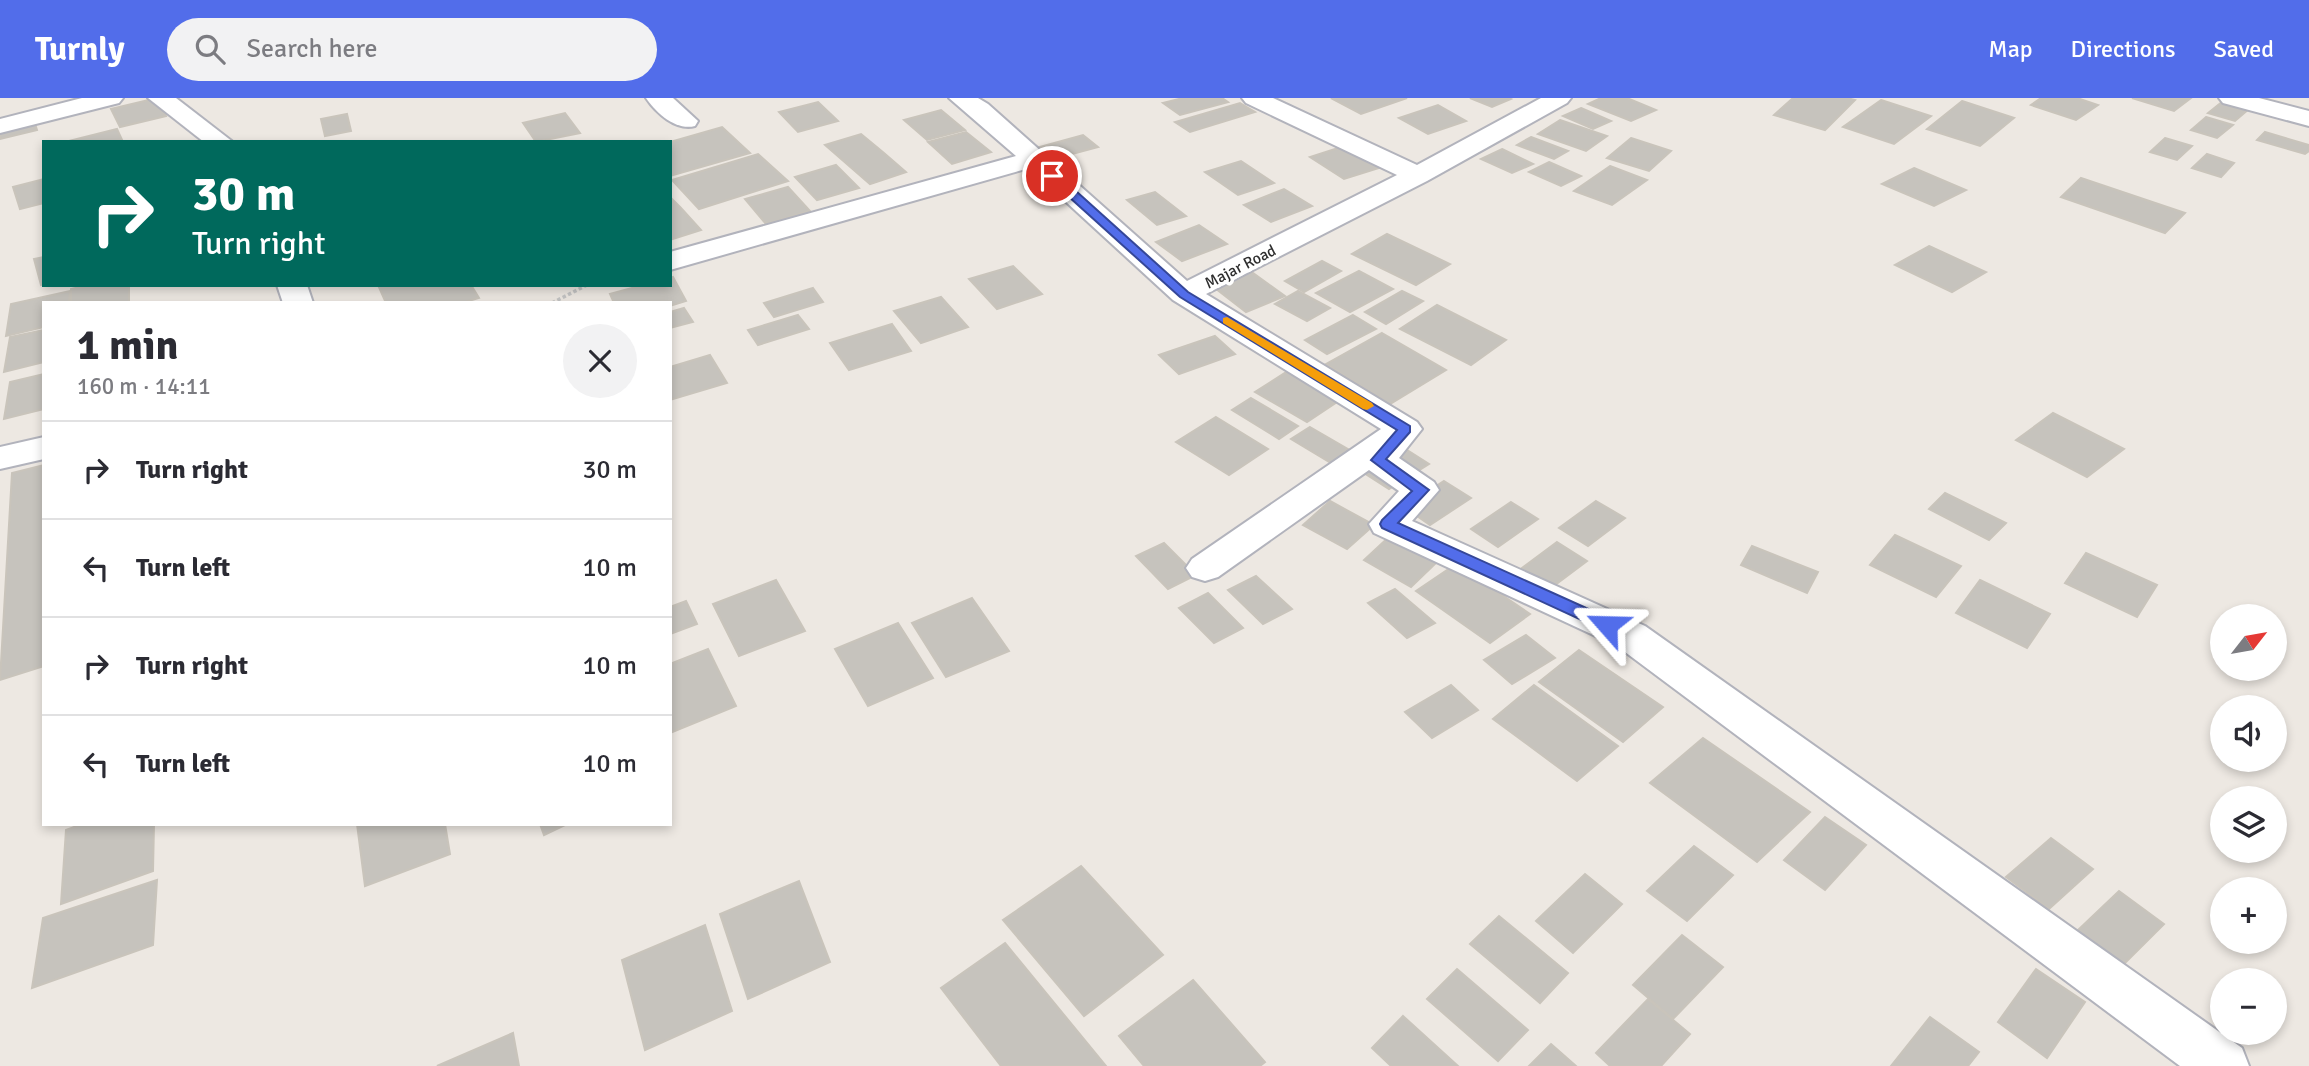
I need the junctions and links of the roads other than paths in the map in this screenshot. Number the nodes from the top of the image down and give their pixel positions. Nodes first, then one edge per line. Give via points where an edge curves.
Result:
1 (111, 98) edge
2 (160, 98) edge
3 (658, 98) edge
4 (961, 98) edge
5 (1254, 98) edge
6 (1559, 98) edge
7 (2231, 98) edge
8 (2309, 118) edge
9 (686, 121) dead end
10 (0, 126) edge
11 (218, 140) edge
12 (1033, 159) junction
13 (1418, 175) junction
14 (672, 260) edge
15 (1184, 294) junction
16 (1405, 429) junction
17 (42, 448) edge
18 (0, 458) edge
19 (1205, 568) dead end
20 (2223, 1066) edge

1 - 10 street
2 - 11 street
3 - 9 street
4 - 12 street, Majar Road
5 - 13 street
6 - 13 street, Majar Road
7 - 8 street
12 - 14 street
12 - 15 street, Majar Road
13 - 15 street, Majar Road
15 - 16 street
16 - 19 street
16 - 20 street via 1378,460 1421,490 1387,524 1631,636
17 - 18 street

